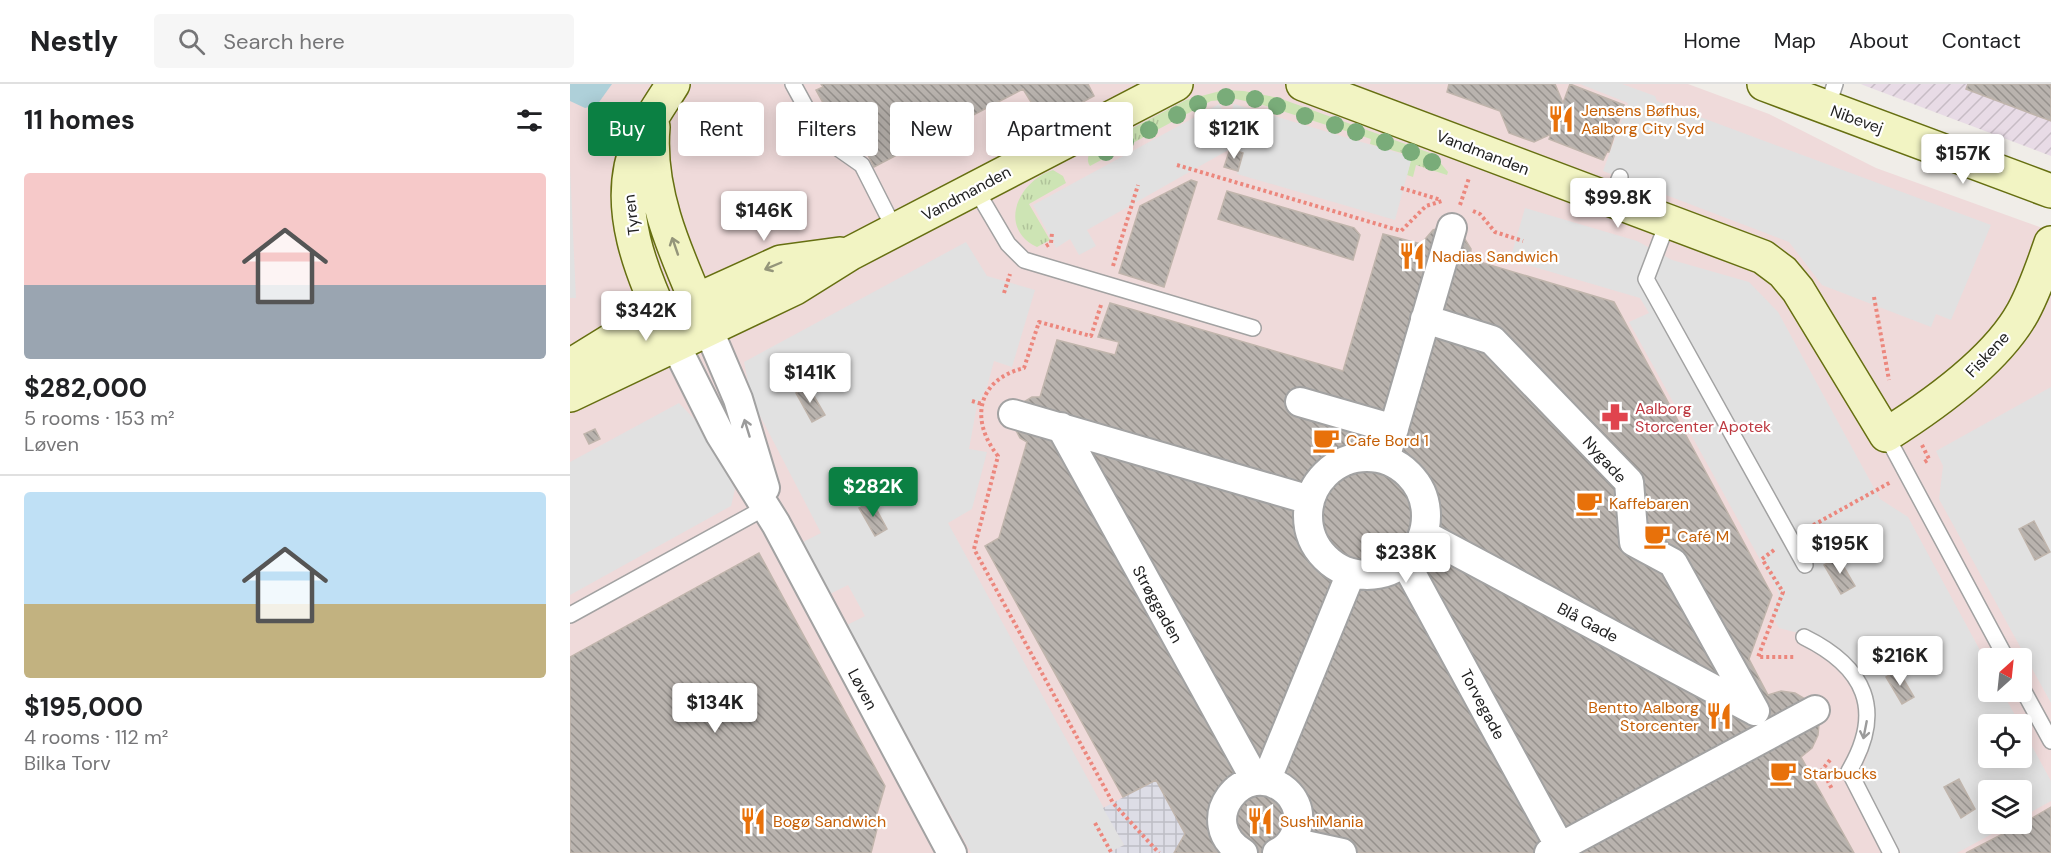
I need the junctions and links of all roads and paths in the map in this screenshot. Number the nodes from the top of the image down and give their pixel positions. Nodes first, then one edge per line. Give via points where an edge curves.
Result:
1 (673, 84) edge
2 (793, 84) edge
3 (1176, 84) edge
4 (1303, 84) edge
5 (1764, 84) edge
6 (1831, 96) edge
7 (662, 102) edge
8 (1478, 149) junction
9 (634, 156) edge
10 (652, 156) edge
11 (1177, 165) dead end
12 (1138, 185) dead end
13 (975, 189) junction
14 (2051, 191) edge
15 (1442, 201) dead end
16 (1668, 221) junction
17 (1452, 228) joint
18 (895, 230) junction
19 (2051, 243) edge
20 (851, 253) junction
21 (1107, 285) junction
22 (1874, 297) dead end
23 (696, 301) junction
24 (662, 316) junction
25 (1425, 319) junction
26 (1253, 328) dead end
27 (709, 331) junction
28 (676, 346) junction
29 (570, 366) edge
30 (1889, 381) dead end
31 (570, 395) edge
32 (1300, 402) dead end
33 (1013, 414) dead end
34 (1061, 427) junction
35 (1394, 429) junction
36 (1886, 435) junction
37 (1385, 459) junction
38 (1310, 500) junction
39 (770, 512) junction
40 (1425, 532) junction
41 (1406, 562) junction
42 (1805, 565) dead end
43 (1351, 573) junction
44 (570, 615) edge
45 (1804, 637) dead end
46 (2001, 648) edge
47 (2030, 702) edge
48 (1815, 710) dead end
49 (1755, 711) joint
50 (2051, 741) edge
51 (1261, 781) junction
52 (1095, 823) dead end
53 (1284, 847) edge
54 (1226, 848) edge
55 (1554, 850) edge
56 (1111, 852) edge
57 (952, 853) edge
58 (1159, 853) edge
59 (1342, 853) edge
60 (1891, 853) edge

1 - 7 street, Tyren
2 - 18 lane via 822,137 862,165
3 - 13 street, Vandmanden
4 - 8 street, Vandmanden
5 - 6 street, Nibevej
6 - 14 street, Nibevej
8 - 16 street, Vandmanden via 1615,188
8 - 17 path
9 - 24 street, Tyren via 627,201 630,229
23 -> 10 street, Tyren via 658,198
11 - 15 path via 1401,231 1426,206
12 - 21 path
13 - 18 street, Vandmanden
13 - 21 lane via 1008,244 1024,260
16 - 36 street, Vandmanden via 1763,257 1784,272
16 - 42 lane via 1646,279
17 - 25 street
18 - 20 street, Vandmanden
19 - 36 street, Fiskene via 2022,314 2005,335 1944,396
20 -> 23 street, Vandmanden via 781,262
20 - 27 street, Vandmanden via 795,288
21 - 26 lane
21 - 58 path via 1091,336 1039,322 1024,368 1000,378 985,397 981,430 998,456 974,549 1113,803
22 - 30 path
23 - 24 street, Vandmanden
23 - 27 street, Tyren
24 - 28 street, Tyren
24 - 29 street, Vandmanden via 620,335
25 - 35 street
25 - 49 street, Nygade via 1492,340 1629,482 1634,542 1673,563
27 - 28 street, Vandmanden
39 -> 27 street, Løven via 738,399
28 - 31 street, Vandmanden
28 - 39 street, Løven via 720,434
32 - 35 street
33 - 34 street
34 - 38 street
34 - 51 street, Strøggaden
35 - 37 street
36 - 46 lane
37 - 38 street via 1347,460 1318,483
37 - 40 street via 1415,480 1427,514
38 - 43 street via 1308,519 1312,537 1335,566
39 - 44 lane
39 - 57 street, Løven
40 - 41 street
40 - 49 street, Blå Gade
41 - 43 street via 1389,572
41 - 55 street, Torvegade
43 - 51 street
45 -> 60 lane via 1841,659 1865,698 1868,722 1850,771
47 - 50 lane
48 - 55 street
51 - 53 street via 1279,785 1296,804 1297,830
51 - 54 street via 1243,784 1226,802 1222,827
52 - 56 path
53 - 59 street

